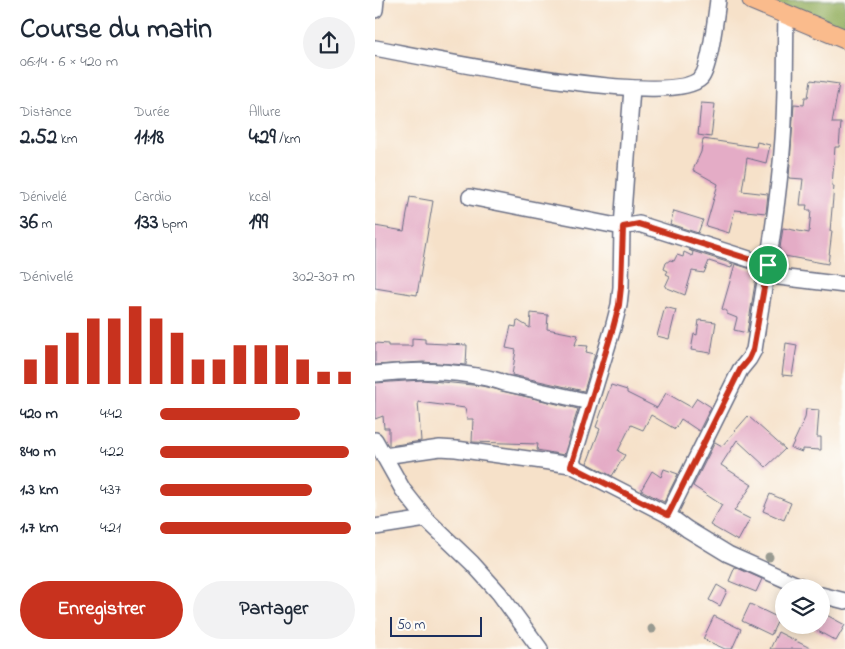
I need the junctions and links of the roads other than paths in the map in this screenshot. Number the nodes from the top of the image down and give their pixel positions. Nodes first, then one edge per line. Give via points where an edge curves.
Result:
1 (376, 0) edge
2 (718, 0) edge
3 (752, 0) edge
4 (375, 10) edge
5 (786, 14) junction
6 (845, 39) edge
7 (375, 48) edge
8 (632, 88) junction
9 (470, 197) dead end
10 (623, 227) junction
11 (768, 265) junction
12 (845, 285) edge
13 (375, 374) edge
14 (591, 402) junction
15 (375, 440) edge
16 (384, 456) junction
17 (571, 466) junction
18 (668, 515) junction
19 (426, 519) junction
20 (375, 527) edge
21 (784, 579) edge
22 (830, 597) edge
23 (845, 601) edge
24 (540, 649) edge

1 - 4 street
2 - 8 street via 707,65 701,78 668,87
3 - 5 main road
5 - 6 main road
5 - 11 street via 783,138
7 - 8 street via 568,82
8 - 10 street
9 - 10 street
10 - 11 street via 648,226
10 - 14 street via 619,305
11 - 12 street via 779,277
11 - 18 street via 753,350
13 - 14 street via 424,370 457,373
14 - 17 street
15 - 16 street
16 - 17 street via 440,448
16 - 19 street via 403,490
17 - 18 street
18 - 21 street via 728,554
19 - 20 street
19 - 24 street via 499,593
22 - 23 street

